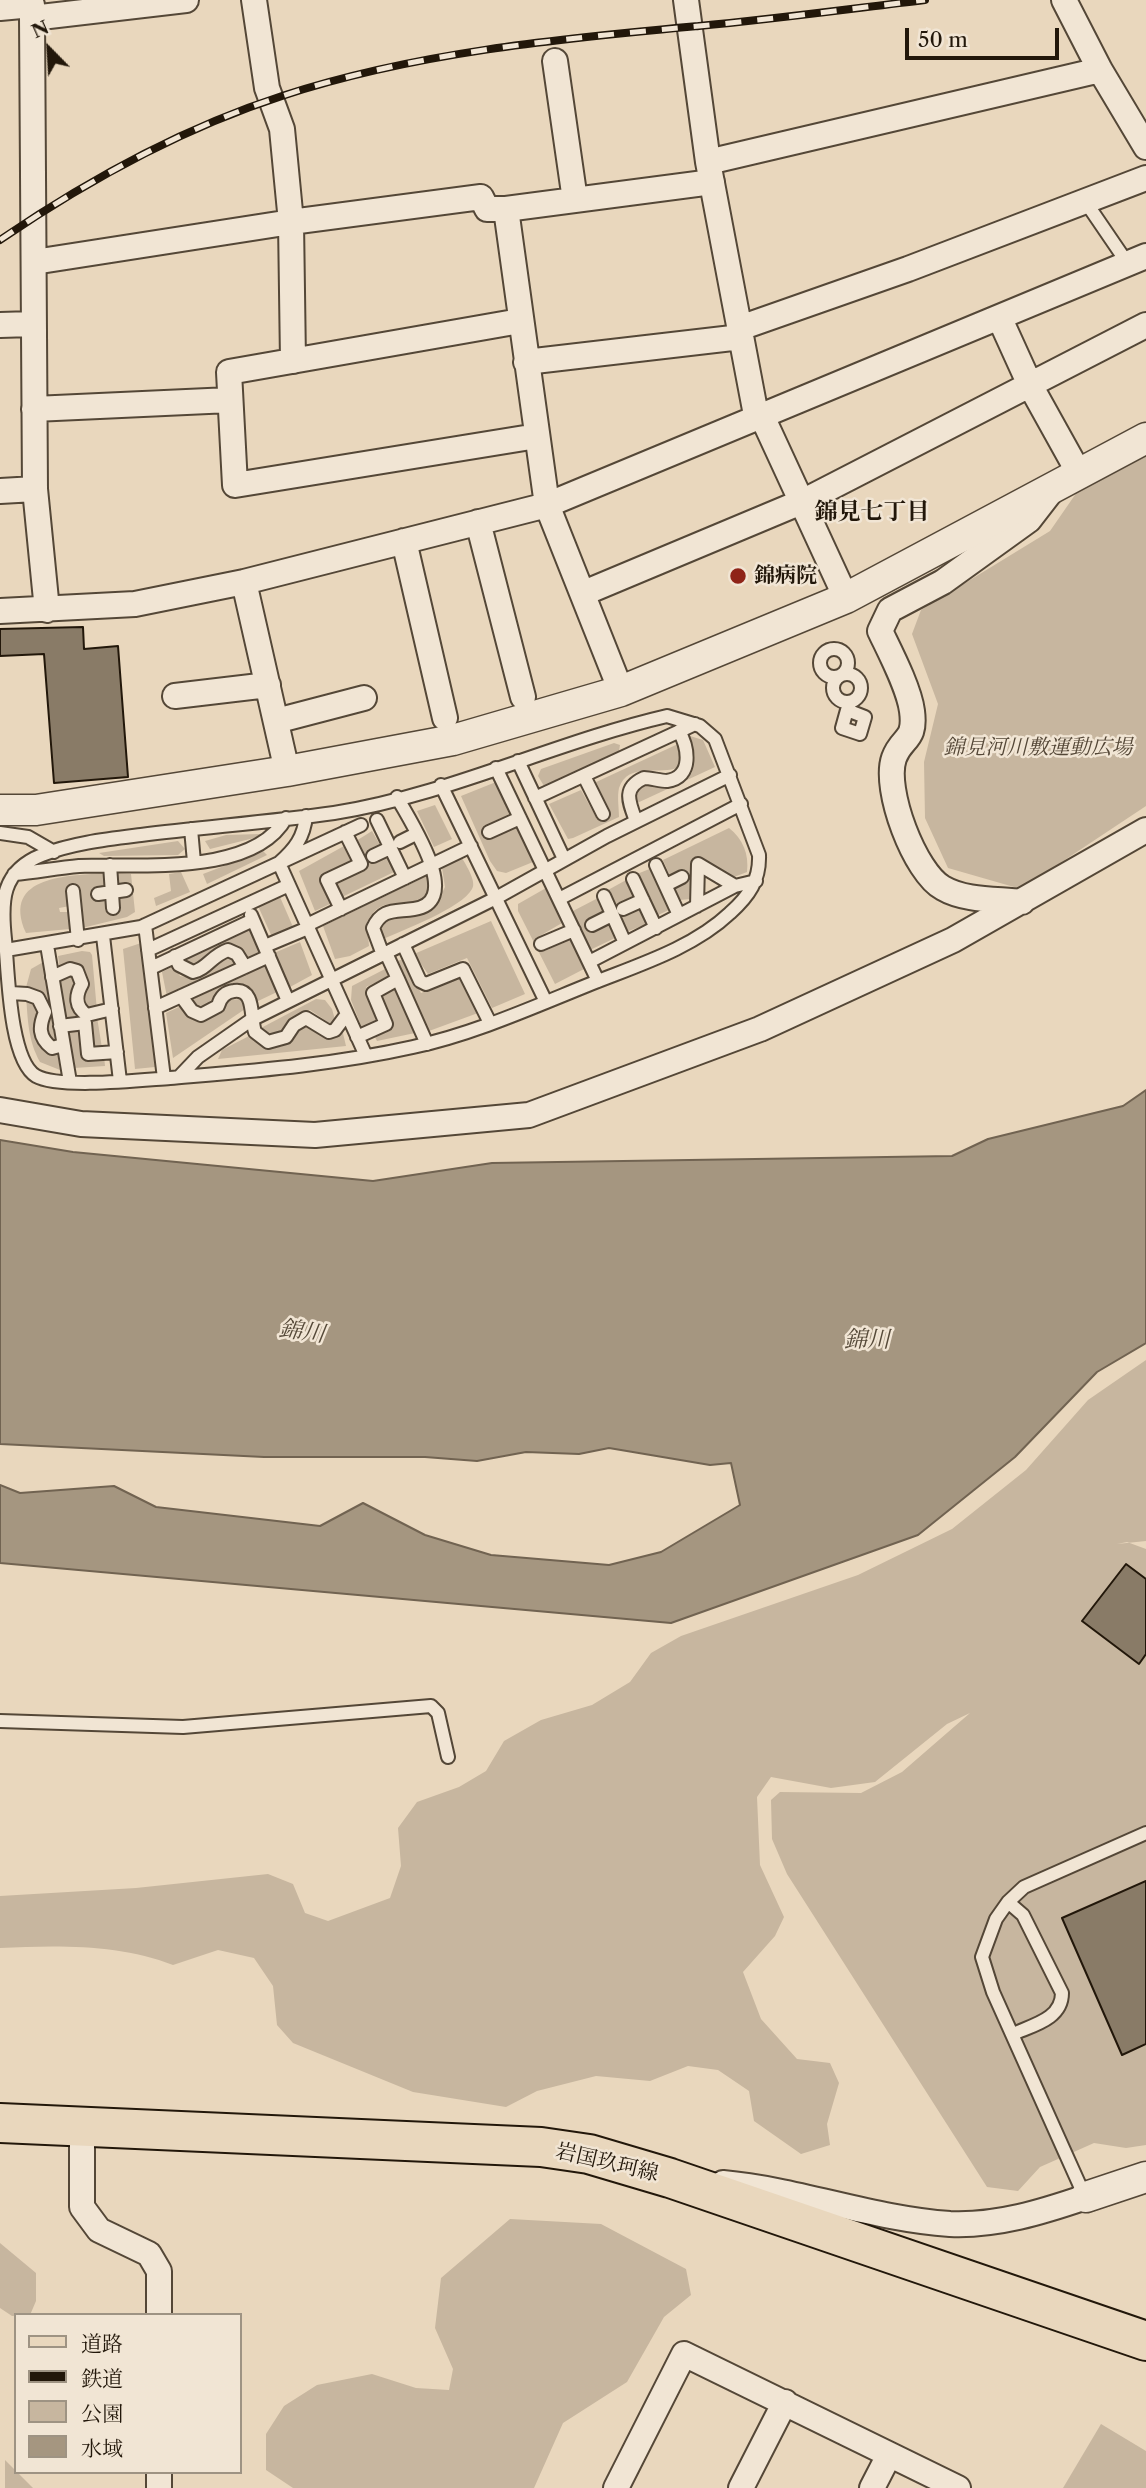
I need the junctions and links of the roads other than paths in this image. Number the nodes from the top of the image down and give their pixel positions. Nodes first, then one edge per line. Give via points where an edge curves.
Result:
1 (186, 0) edge
2 (254, 0) edge
3 (686, 0) edge
4 (1064, 0) edge
5 (0, 8) edge
6 (32, 8) edge
7 (555, 61) dead end
8 (1100, 70) junction
9 (1146, 146) edge
10 (710, 172) junction
11 (1146, 178) edge
12 (575, 200) junction
13 (1084, 201) junction
14 (506, 209) junction
15 (291, 222) junction
16 (1137, 260) edge
17 (34, 262) junction
18 (1000, 319) junction
19 (520, 321) junction
20 (32, 324) junction
21 (0, 325) edge
22 (1146, 325) edge
23 (741, 332) junction
24 (293, 361) junction
25 (526, 362) junction
26 (1030, 385) junction
27 (230, 400) junction
28 (34, 409) junction
29 (758, 415) junction
30 (537, 436) junction
31 (1146, 438) edge
32 (1080, 475) junction
33 (1053, 488) junction
34 (35, 489) junction
35 (0, 491) edge
36 (802, 501) junction
37 (547, 505) junction
38 (478, 522) junction
39 (404, 541) junction
40 (244, 582) junction
41 (584, 593) junction
42 (846, 598) junction
43 (47, 610) junction
44 (0, 611) edge
45 (841, 676) junction
46 (268, 685) junction
47 (621, 691) junction
48 (175, 696) dead end
49 (523, 697) dead end
50 (363, 698) dead end
51 (445, 719) dead end
52 (276, 721) junction
53 (695, 724) junction
54 (680, 731) junction
55 (518, 761) junction
56 (496, 768) junction
57 (287, 771) junction
58 (730, 775) junction
59 (584, 776) junction
60 (441, 785) junction
61 (397, 797) junction
62 (535, 798) junction
63 (741, 804) junction
64 (0, 810) edge
65 (603, 814) dead end
66 (306, 816) junction
67 (286, 818) junction
68 (520, 818) junction
69 (377, 820) dead end
70 (636, 821) junction
71 (361, 825) dead end
72 (191, 829) junction
73 (1146, 830) edge
74 (345, 832) junction
75 (489, 832) dead end
76 (0, 833) edge
77 (416, 834) junction
78 (395, 845) junction
79 (471, 846) junction
80 (54, 852) junction
81 (373, 856) dead end
82 (564, 859) junction
83 (194, 862) junction
84 (279, 863) junction
85 (110, 865) junction
86 (432, 865) junction
87 (656, 865) dead end
88 (545, 870) junction
89 (15, 874) junction
90 (681, 877) dead end
91 (405, 878) junction
92 (633, 879) dead end
93 (756, 881) junction
94 (289, 885) junction
95 (666, 885) junction
96 (736, 886) junction
97 (126, 890) dead end
98 (74, 891) dead end
99 (112, 892) junction
100 (98, 894) dead end
101 (604, 897) dead end
102 (496, 898) junction
103 (559, 899) junction
104 (643, 900) junction
105 (1022, 902) junction
106 (246, 904) junction
107 (696, 906) junction
108 (113, 908) dead end
109 (341, 909) junction
110 (617, 912) junction
111 (679, 915) junction
112 (253, 920) junction
113 (145, 925) junction
114 (592, 925) dead end
115 (307, 927) junction
116 (656, 928) junction
117 (574, 930) junction
118 (103, 936) junction
119 (78, 940) junction
120 (625, 943) junction
121 (403, 944) junction
122 (541, 944) dead end
123 (47, 945) junction
124 (6, 950) junction
125 (148, 950) junction
126 (267, 951) junction
127 (384, 954) junction
128 (175, 956) junction
129 (589, 962) junction
130 (245, 967) junction
131 (150, 968) junction
132 (52, 977) junction
133 (398, 979) junction
134 (331, 980) junction
135 (598, 981) junction
136 (11, 993) junction
137 (181, 996) junction
138 (288, 1001) junction
139 (546, 1002) junction
140 (155, 1008) junction
141 (112, 1009) junction
142 (346, 1014) junction
143 (251, 1020) junction
144 (491, 1023) junction
145 (60, 1026) junction
146 (357, 1037) junction
147 (427, 1044) junction
148 (63, 1045) junction
149 (117, 1052) junction
150 (366, 1056) junction
151 (179, 1077) junction
152 (164, 1079) junction
153 (121, 1081) junction
154 (69, 1082) junction
155 (0, 1110) edge
156 (0, 1721) edge
157 (448, 1757) dead end
158 (1146, 1833) edge
159 (1008, 1902) junction
160 (1013, 2034) junction
161 (0, 2123) edge
162 (82, 2128) junction
163 (1146, 2177) edge
164 (670, 2178) junction
165 (1086, 2197) junction
166 (159, 2313) edge
167 (1066, 2316) junction
168 (1146, 2341) edge
169 (1146, 2360) edge
170 (785, 2402) junction
171 (889, 2455) junction
172 (616, 2488) edge
173 (741, 2488) edge
174 (872, 2488) edge
175 (958, 2488) edge

1 - 6 street
2 - 15 street via 267,88 282,129
3 - 10 street
4 - 8 street
5 - 6 street
6 - 17 street
7 - 12 street
8 - 9 street
8 - 10 street
10 - 12 street
10 - 23 street
11 - 13 street
12 - 14 street
13 - 16 lane
13 - 23 street
14 - 15 street via 487,209 481,197
14 - 19 street
15 - 17 street
15 - 24 street
16 - 18 street
17 - 20 street
18 - 26 street
18 - 29 street
19 - 24 street
19 - 25 street
20 - 21 street
20 - 28 street
22 - 26 street
23 - 25 street
23 - 29 street
24 - 27 street via 229,372
25 - 30 street
26 - 32 street
26 - 36 street
27 - 28 street
27 - 30 street via 235,485
28 - 34 street
29 - 36 street
29 - 37 street
30 - 37 street
31 - 32 street
32 - 33 street
33 - 42 street
33 - 105 street via 1029,520 943,582 890,610 880,631 912,708 912,735 894,758 894,801 923,870 943,888 962,895
34 - 35 street
34 - 43 street
36 - 41 street
36 - 42 street
37 - 38 street
37 - 41 street
38 - 39 street
38 - 49 street
39 - 40 street
39 - 51 street
40 - 43 street via 135,604
40 - 46 street
41 - 47 street
42 - 47 street
43 - 44 street
45 - 45 lane via 859,679 861,693 850,703 830,697
45 - 45 lane via 848,669 848,659 837,649 828,651 816,672
46 - 48 street
46 - 52 street
47 - 57 street via 453,740
50 - 52 street
52 - 57 street
53 - 54 lane
53 - 55 lane via 667,716
53 - 58 lane via 715,739
54 - 59 lane
54 - 70 lane via 687,763 667,781 645,778 630,788
55 - 56 lane
55 - 62 lane
56 - 60 lane
56 - 68 lane
57 - 64 street via 36,810
58 - 63 lane
58 - 70 lane
59 - 62 lane
59 - 65 lane
60 - 61 lane
60 - 79 lane
61 - 66 lane
61 - 77 lane
62 - 82 lane
63 - 93 lane via 759,855
63 - 103 lane
66 - 67 lane
66 - 84 lane via 303,835
67 - 72 lane
67 - 83 lane via 268,840 219,860
68 - 75 lane
68 - 88 lane
69 - 78 lane
70 - 82 lane
71 - 74 lane
72 - 80 lane via 108,839
72 - 83 lane
73 - 105 street
74 - 84 lane
74 - 109 lane via 361,864 327,880
76 - 80 lane via 28,838
77 - 78 lane
77 - 86 lane
78 - 81 lane
78 - 91 lane
79 - 86 lane
79 - 102 lane
80 - 89 lane
82 - 88 lane
83 - 85 lane
84 - 94 lane
84 - 113 lane
85 - 89 lane
85 - 99 lane
86 - 91 lane
86 - 127 lane via 437,885 430,901 423,907 387,911 378,917 373,928
87 - 95 lane
88 - 102 lane
88 - 103 lane
89 - 124 lane via 1,905
90 - 95 lane
91 - 109 lane
92 - 104 lane
93 - 96 lane
93 - 135 lane via 729,915 700,935
94 - 106 lane
94 - 115 lane
95 - 111 lane
96 - 107 lane
96 - 107 lane via 698,864
97 - 99 lane
98 - 119 lane via 69,909
99 - 100 lane
99 - 108 lane
101 - 110 lane
102 - 121 lane
102 - 139 lane
103 - 117 lane
104 - 110 lane
104 - 116 lane
105 - 155 street via 953,940 760,1029 529,1115 316,1135 80,1124
106 - 112 lane
106 - 125 lane
107 - 111 lane
109 - 115 lane
110 - 114 lane
110 - 120 lane
111 - 116 lane
112 - 126 lane
112 - 128 lane
113 - 118 lane
113 - 125 lane
115 - 126 lane
115 - 134 lane
116 - 120 lane
117 - 122 lane
117 - 129 lane
118 - 119 lane
118 - 141 lane
119 - 123 lane
120 - 129 lane
121 - 127 lane
121 - 144 lane via 420,981 426,984 463,969
123 - 124 lane
123 - 132 lane
124 - 136 lane
125 - 131 lane
126 - 130 lane
126 - 138 lane
127 - 133 lane
127 - 134 lane
128 - 130 lane via 179,965 193,972 228,950 237,954
128 - 131 lane
129 - 135 lane
130 - 137 lane
131 - 140 lane
132 - 141 lane via 77,971 82,984 78,1004 87,1015
132 - 145 lane
133 - 146 lane via 373,993 386,1024
133 - 147 lane
134 - 138 lane
134 - 142 lane
135 - 139 lane
136 - 148 lane via 38,998 45,1012 39,1025 41,1035 52,1048
136 - 154 lane via 25,1066 37,1076
137 - 140 lane
137 - 143 lane via 201,1015 218,1006 227,993 244,992
138 - 143 lane
139 - 144 lane
140 - 152 lane
141 - 149 lane
142 - 143 lane via 335,1030 329,1032 306,1018 286,1037 268,1042 255,1032
142 - 146 lane
143 - 151 lane via 198,1057
144 - 147 lane
145 - 148 lane
145 - 149 lane via 85,1023 88,1055
146 - 150 lane
147 - 150 lane
148 - 154 lane
149 - 153 lane
150 - 151 lane
151 - 152 lane
152 - 153 lane
153 - 154 lane
156 - 157 lane via 183,1727 431,1706 438,1713
158 - 159 lane via 1024,1887
159 - 160 lane via 996,1919 982,1957
159 - 160 lane via 1023,1915 1062,1993 1053,2015
160 - 165 lane
161 - 162 main road, 岩国玖珂線
162 - 164 main road, 岩国玖珂線 via 541,2147 589,2154
162 - 166 street via 82,2207 99,2230 149,2254 159,2271
163 - 165 street
164 - 165 street via 794,2193 951,2224 1041,2213
164 - 167 main road, 岩国玖珂線
167 - 168 main road, 岩国玖珂線
167 - 169 street
170 - 171 street
170 - 172 street via 684,2354
170 - 173 street
171 - 174 street
171 - 175 street

